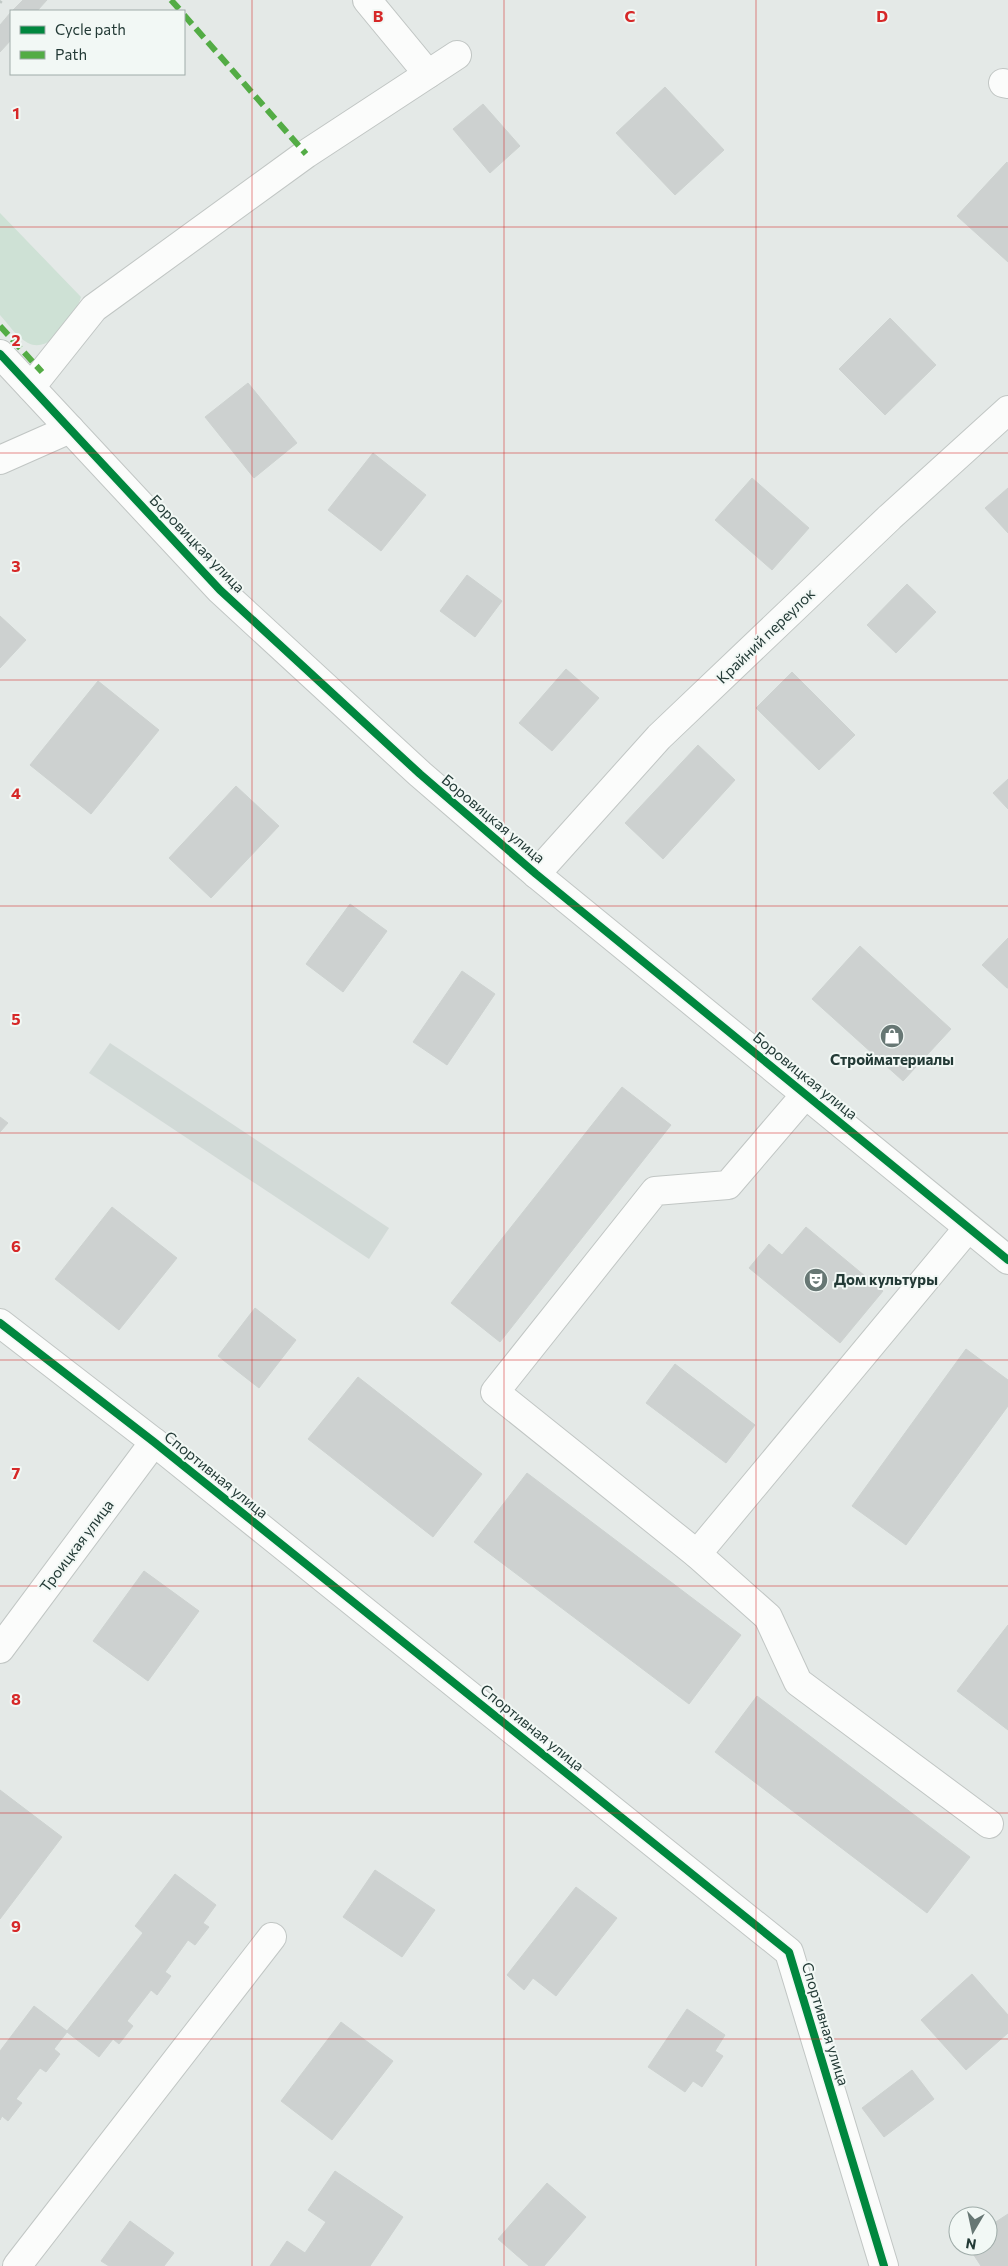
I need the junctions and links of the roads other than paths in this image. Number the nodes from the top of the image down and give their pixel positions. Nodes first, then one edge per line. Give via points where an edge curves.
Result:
1 (367, 0) edge
2 (457, 55) dead end
3 (428, 74) junction
4 (0, 354) edge
5 (31, 388) junction
6 (1008, 410) edge
7 (70, 429) junction
8 (0, 460) edge
9 (536, 874) junction
10 (805, 1095) junction
11 (968, 1228) junction
12 (1008, 1260) edge
13 (0, 1323) edge
14 (154, 1442) junction
15 (697, 1554) junction
16 (0, 1649) edge
17 (989, 1824) dead end
18 (272, 1936) dead end
19 (17, 2266) edge
20 (884, 2266) edge

1 - 3 street
2 - 3 street
3 - 5 street via 306,154 94,308
4 - 5 street, Боровицкая улица
5 - 7 street, Боровицкая улица
6 - 9 street, Крайний переулок via 659,737
7 - 8 street
7 - 9 street, Боровицкая улица via 220,590 420,774
9 - 10 street, Боровицкая улица
10 - 11 street, Боровицкая улица
10 - 15 street via 728,1184 655,1191 495,1392
11 - 12 street, Боровицкая улица
11 - 15 street
13 - 14 street, Спортивная улица
14 - 16 street, Троицкая улица
14 - 20 street, Спортивная улица via 789,1952
15 - 17 street via 768,1617 798,1682
18 - 19 street

